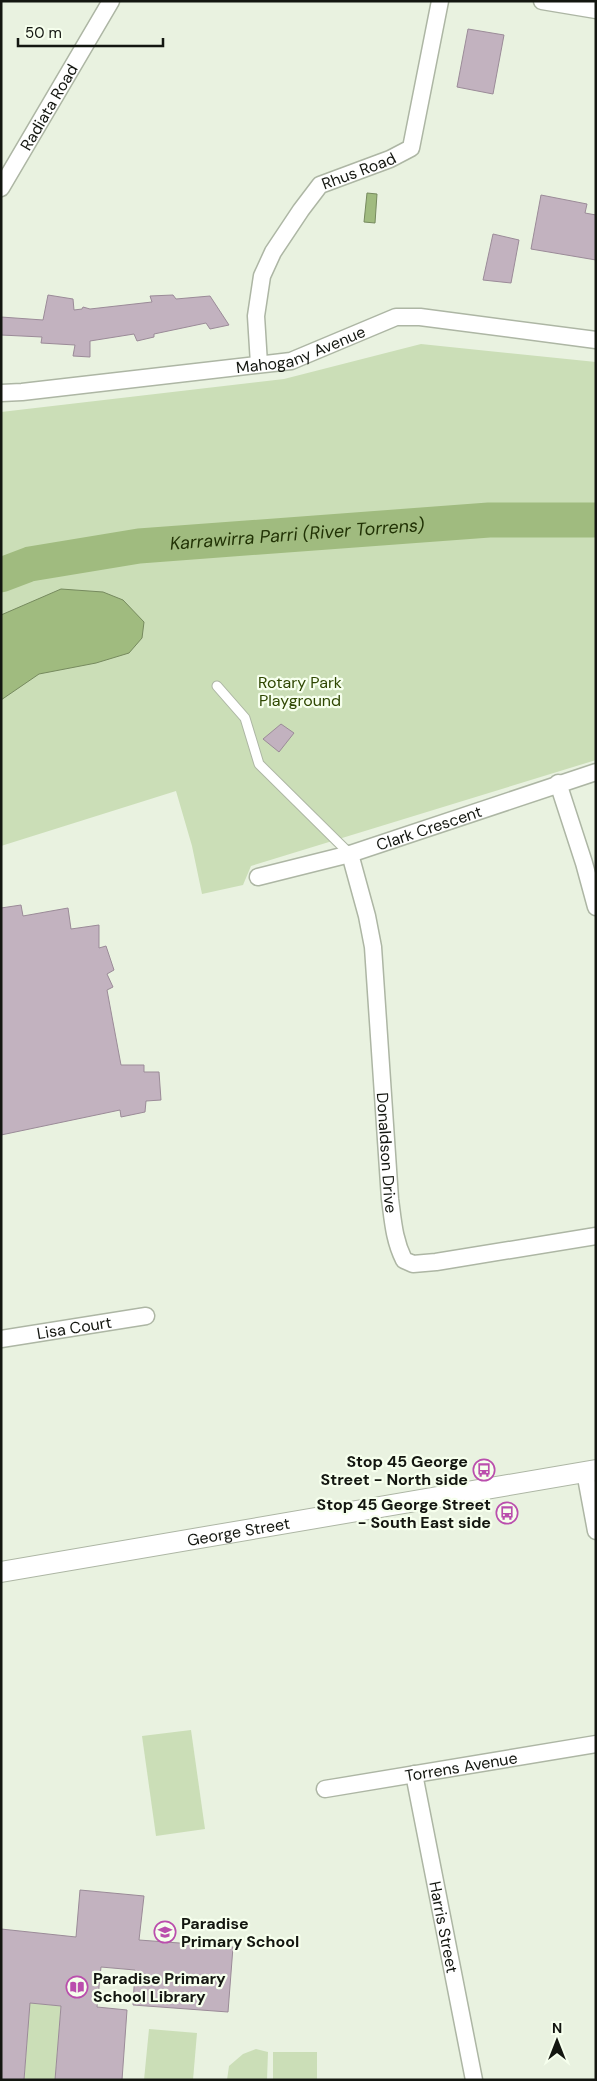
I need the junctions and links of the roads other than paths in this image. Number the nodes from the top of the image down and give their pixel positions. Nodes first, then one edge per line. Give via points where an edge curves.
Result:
1 (111, 1) edge
2 (440, 1) edge
3 (542, 1) edge
4 (596, 10) edge
5 (1, 188) edge
6 (596, 340) edge
7 (259, 364) junction
8 (1, 393) edge
9 (217, 686) dead end
10 (596, 772) edge
11 (558, 783) junction
12 (350, 854) junction
13 (258, 877) dead end
14 (596, 907) edge
15 (596, 1236) edge
16 (146, 1316) dead end
17 (1, 1339) edge
18 (590, 1471) edge
19 (596, 1531) edge
20 (1, 1572) edge
21 (596, 1744) edge
22 (414, 1774) junction
23 (325, 1789) dead end
24 (474, 2080) edge

1 - 5 street, Radiata Road
2 - 7 street, Rhus Road via 411,148 320,185 301,210 273,252 262,276 256,316
3 - 4 street
6 - 7 street, Mahogany Avenue via 420,317 396,317 291,361
7 - 8 street, Mahogany Avenue
9 - 12 lane via 245,718 259,764
10 - 11 street, Clark Crescent
11 - 12 street, Clark Crescent
11 - 14 street
12 - 13 street, Clark Crescent
12 - 15 street, Donaldson Drive via 373,947 391,1207 398,1248 404,1260 413,1264 436,1262
16 - 17 street, Lisa Court
18 - 19 street
18 - 20 street, George Street
21 - 22 street, Torrens Avenue
22 - 23 street, Torrens Avenue
22 - 24 street, Harris Street

